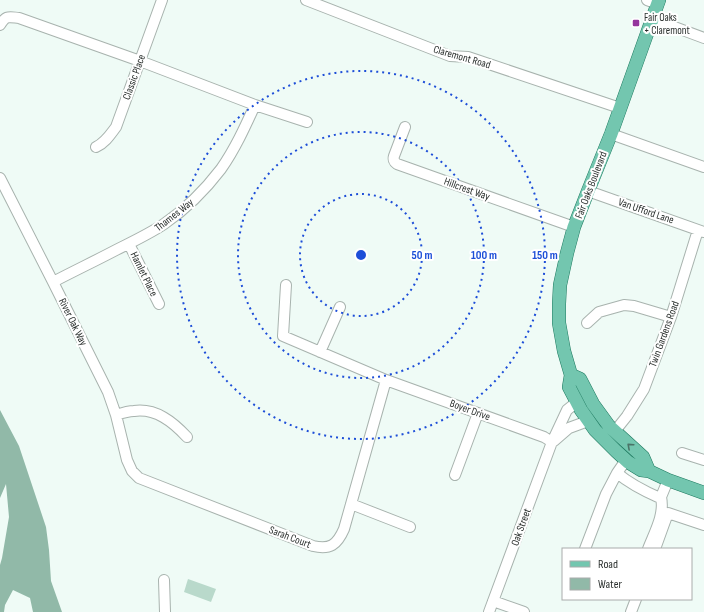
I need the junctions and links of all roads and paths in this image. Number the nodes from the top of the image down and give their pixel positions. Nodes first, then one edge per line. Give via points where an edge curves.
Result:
1 (162, 0) edge
2 (306, 0) edge
3 (655, 1) edge
4 (653, 19) junction
5 (0, 25) edge
6 (704, 38) edge
7 (140, 61) junction
8 (255, 105) junction
9 (620, 108) junction
10 (307, 122) dead end
11 (406, 127) dead end
12 (611, 134) junction
13 (96, 147) dead end
14 (704, 166) edge
15 (0, 178) edge
16 (588, 191) junction
17 (574, 227) junction
18 (701, 231) edge
19 (129, 244) junction
20 (53, 282) junction
21 (286, 285) dead end
22 (158, 304) dead end
23 (340, 307) dead end
24 (671, 317) junction
25 (587, 323) dead end
26 (320, 352) junction
27 (571, 375) junction
28 (386, 380) junction
29 (577, 402) junction
30 (478, 413) junction
31 (116, 415) junction
32 (588, 421) junction
33 (611, 427) junction
34 (187, 437) dead end
35 (552, 442) junction
36 (682, 453) dead end
37 (626, 460) junction
38 (704, 460) edge
39 (650, 471) junction
40 (132, 472) joint
41 (617, 473) junction
42 (455, 476) dead end
43 (668, 480) junction
44 (704, 493) edge
45 (661, 497) junction
46 (351, 504) junction
47 (704, 525) edge
48 (410, 527) dead end
49 (585, 548) edge
50 (648, 548) edge
51 (655, 548) edge
52 (164, 580) dead end
53 (636, 600) edge
54 (493, 601) junction
55 (165, 612) edge
56 (489, 612) edge
57 (524, 612) edge
58 (631, 612) edge

1 - 7 street, Classic Place
2 - 9 street, Claremont Road via 450,56 468,57
3 - 4 main road, Fair Oaks Boulevard
4 - 6 street
4 - 9 main road, Fair Oaks Boulevard
5 - 7 street via 6,17 19,18
7 - 8 street
7 - 13 street, Classic Place via 116,127 106,141
8 - 10 street
8 - 19 street, Thames Way via 242,133 212,181 188,206 144,237
9 - 12 main road, Fair Oaks Boulevard
11 - 17 street, Hillcrest Way via 394,158 397,164
12 - 14 street
12 - 16 main road, Fair Oaks Boulevard
15 - 20 street, River Oak Way
16 - 17 main road, Fair Oaks Boulevard
16 - 18 street, Van Ufford Lane
17 - 27 main road, Fair Oaks Boulevard via 560,285 559,304 562,341
18 - 24 street, Twin Gardens Road
19 - 20 street, Thames Way
19 - 22 street, Hamlet Place
20 - 31 street, River Oak Way via 108,392
21 - 26 street, Boyer Drive via 283,336
23 - 26 street
24 - 25 street via 624,305 599,312
24 - 33 street, Twin Gardens Road via 644,389 627,416
26 - 28 street, Boyer Drive
27 - 29 main road, Fair Oaks Boulevard via 569,387
27 - 33 main road via 580,379 593,404
28 - 30 street, Boyer Drive
28 - 46 street, Sarah Court
29 - 32 main road, Fair Oaks Boulevard
29 - 33 main road via 598,422
29 - 35 street via 567,410
30 - 35 street, Boyer Drive
30 - 42 street
31 - 34 street via 144,410 171,422
31 - 40 street, River Oak Way
32 - 35 street via 569,428
32 - 37 main road, Fair Oaks Boulevard
39 -> 33 main road via 643,457
35 - 54 street, Oak Street
36 - 38 street
37 - 39 main road, Fair Oaks Boulevard via 641,470
37 - 41 street
39 - 43 main road, Fair Oaks Boulevard
40 - 46 street, Sarah Court via 139,478 319,548 332,546 339,539
41 - 45 street via 642,490
41 - 49 street
43 - 44 main road, Fair Oaks Boulevard
43 - 45 street
45 - 50 street via 662,512
46 - 48 street
47 - 51 street via 668,513
52 - 55 street
53 - 58 street
54 - 56 street, Oak Street
54 - 57 street

